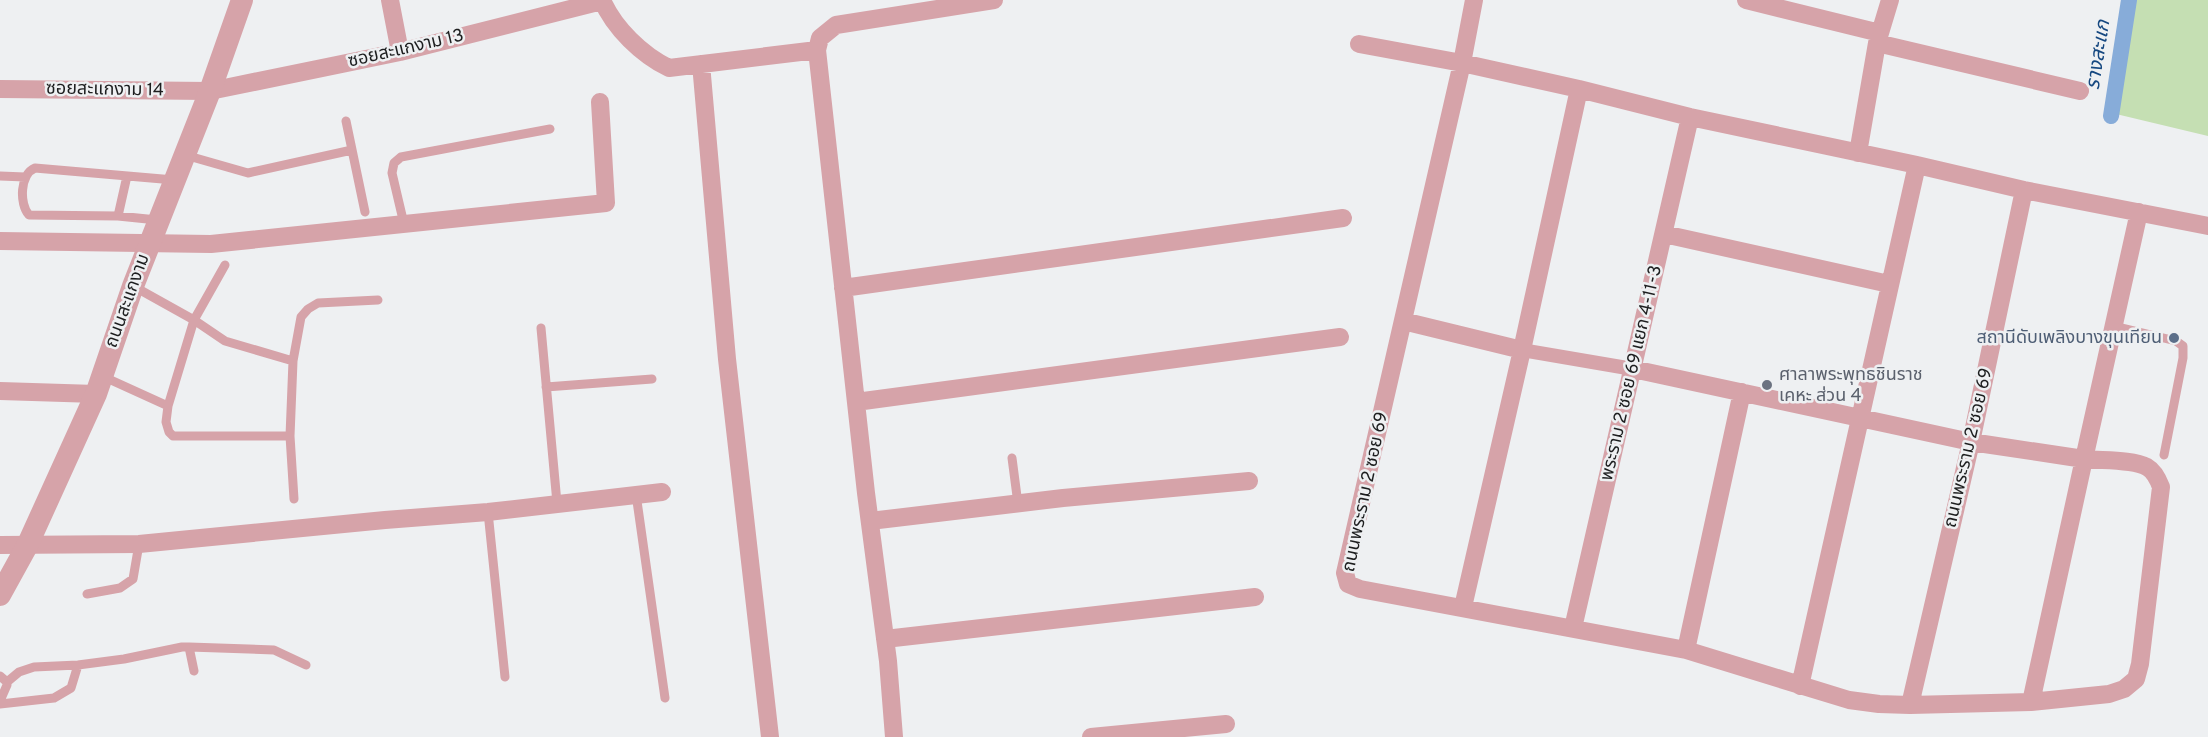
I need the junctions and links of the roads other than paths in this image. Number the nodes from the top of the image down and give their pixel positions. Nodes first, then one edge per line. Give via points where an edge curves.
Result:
1 (243, 0) edge
2 (390, 0) edge
3 (602, 0) edge
4 (994, 0) edge
5 (1474, 0) edge
6 (1746, 0) edge
7 (1890, 0) edge
8 (883, 9) edge
9 (1878, 38) junction
10 (1359, 44) dead end
11 (817, 50) junction
12 (400, 52) junction
13 (1462, 63) junction
14 (701, 64) junction
15 (0, 89) edge
16 (1579, 89) junction
17 (210, 91) junction
18 (2080, 91) dead end
19 (600, 102) dead end
20 (1690, 117) junction
21 (345, 121) dead end
22 (550, 129) dead end
23 (352, 150) junction
24 (1858, 153) junction
25 (184, 155) junction
26 (1917, 165) junction
27 (0, 176) edge
28 (127, 176) junction
29 (25, 177) junction
30 (174, 180) junction
31 (2024, 190) junction
32 (365, 212) dead end
33 (2139, 212) junction
34 (118, 216) junction
35 (1343, 218) dead end
36 (158, 220) junction
37 (404, 224) junction
38 (2208, 226) edge
39 (1664, 234) junction
40 (0, 240) edge
41 (150, 242) junction
42 (225, 266) dead end
43 (1889, 284) junction
44 (133, 286) junction
45 (843, 288) junction
46 (378, 300) dead end
47 (194, 320) junction
48 (1403, 321) junction
49 (2114, 326) junction
50 (541, 328) dead end
51 (1340, 337) dead end
52 (1522, 350) junction
53 (293, 362) junction
54 (1633, 369) junction
55 (652, 379) dead end
56 (99, 385) junction
57 (546, 387) junction
58 (0, 392) edge
59 (1742, 392) junction
60 (856, 402) junction
61 (168, 406) junction
62 (1860, 416) junction
63 (290, 436) junction
64 (1971, 442) junction
65 (2164, 454) dead end
66 (1012, 458) dead end
67 (2084, 459) junction
68 (1249, 481) dead end
69 (662, 492) dead end
70 (636, 494) junction
71 (294, 499) dead end
72 (557, 504) junction
73 (1018, 504) junction
74 (488, 512) junction
75 (870, 521) junction
76 (139, 543) junction
77 (0, 545) edge
78 (27, 546) junction
79 (87, 594) dead end
80 (0, 596) edge
81 (1256, 597) dead end
82 (1463, 607) junction
83 (1573, 628) junction
84 (885, 639) junction
85 (189, 647) junction
86 (1686, 650) junction
87 (78, 665) junction
88 (306, 665) dead end
89 (194, 671) dead end
90 (505, 677) dead end
91 (3, 679) edge
92 (1800, 686) junction
93 (665, 698) dead end
94 (2031, 702) junction
95 (0, 703) edge
96 (1910, 705) junction
97 (1226, 724) dead end
98 (1136, 735) edge
99 (770, 737) edge
100 (894, 737) edge
101 (1091, 737) edge

1 - 17 street, ถนนสะแกงาม
2 - 12 street
3 - 12 street, ซอยสะแกงาม 13
3 - 14 street via 622,30 656,62 669,68
4 - 8 street
5 - 13 street, ถนนพระราม 2 ซอย 69
6 - 9 street
7 - 9 street
8 - 11 street via 836,25 820,38
9 - 18 street
9 - 24 street
10 - 13 street
11 - 14 street
11 - 45 street
12 - 17 street, ซอยสะแกงาม 13
13 - 16 street
13 - 48 street, ถนนพระราม 2 ซอย 69
14 - 99 street via 727,359
15 - 17 street, ซอยสะแกงาม 14
16 - 20 street
16 - 52 street
17 - 25 street, ถนนสะแกงาม
19 - 37 street via 606,203
20 - 24 street
20 - 39 street, พระราม 2 ซอย 69 แยก 4-11-3
21 - 23 lane
22 - 37 lane via 401,158 394,163 393,173
23 - 25 lane via 248,173
23 - 32 lane
24 - 26 street
25 - 30 street, ถนนสะแกงาม
26 - 31 street
26 - 43 street
27 - 29 lane
28 - 29 lane via 35,168
28 - 30 lane
28 - 34 lane
29 - 34 lane via 23,204 29,215
30 - 36 street, ถนนสะแกงาม
31 - 33 street
31 - 64 street, ถนนพระราม 2 ซอย 69
33 - 38 street
33 - 49 street
34 - 36 lane
35 - 45 street
36 - 41 street, ถนนสะแกงาม
37 - 41 street via 211,244
39 - 43 street
39 - 54 street, พระราม 2 ซอย 69 แยก 4-11-3
40 - 41 street
41 - 44 street, ถนนสะแกงาม
42 - 47 lane
43 - 62 street
44 - 47 lane
44 - 56 street, ถนนสะแกงาม
45 - 60 street
46 - 53 lane via 318,303 308,309 301,317
47 - 53 lane via 225,341
47 - 61 lane
48 - 52 street
48 - 82 street, ถนนพระราม 2 ซอย 69 via 1345,573 1348,584 1360,589
49 - 65 lane via 2176,341 2182,346
49 - 67 street
50 - 57 lane
51 - 60 street
52 - 54 street
52 - 82 street
53 - 63 lane
54 - 59 street
54 - 83 street, พระราม 2 ซอย 69 แยก 4-11-3
55 - 57 lane
56 - 58 street
56 - 61 lane
56 - 78 street, ถนนสะแกงาม
57 - 72 lane
59 - 62 street
59 - 86 street
60 - 75 street
61 - 63 lane via 166,422 173,436
62 - 64 street, ถนนพระราม 2 ซอย 69
62 - 92 street
63 - 71 lane
64 - 67 street, ถนนพระราม 2 ซอย 69
64 - 96 street, ถนนพระราม 2 ซอย 69
66 - 73 lane
67 - 94 street
67 - 94 street, ถนนพระราม 2 ซอย 69 via 2148,467 2161,486 2140,664 2136,679 2124,689
68 - 73 street
69 - 70 street
70 - 72 street
70 - 93 lane
72 - 74 street
73 - 75 street
74 - 76 street
74 - 90 lane
75 - 84 street
76 - 78 street
76 - 79 lane via 133,579 120,588
77 - 78 street
78 - 80 street, ถนนสะแกงาม
81 - 84 street
82 - 83 street, ถนนพระราม 2 ซอย 69
83 - 86 street, ถนนพระราม 2 ซอย 69
84 - 100 street
85 - 87 lane
85 - 88 lane via 274,650
85 - 89 lane
86 - 92 street, ถนนพระราม 2 ซอย 69
87 - 91 lane via 34,667
87 - 95 lane via 71,688 54,698
91 - 95 lane via 7,685
92 - 96 street, ถนนพระราม 2 ซอย 69 via 1849,700
94 - 96 street, ถนนพระราม 2 ซอย 69
97 - 98 street
98 - 101 street

